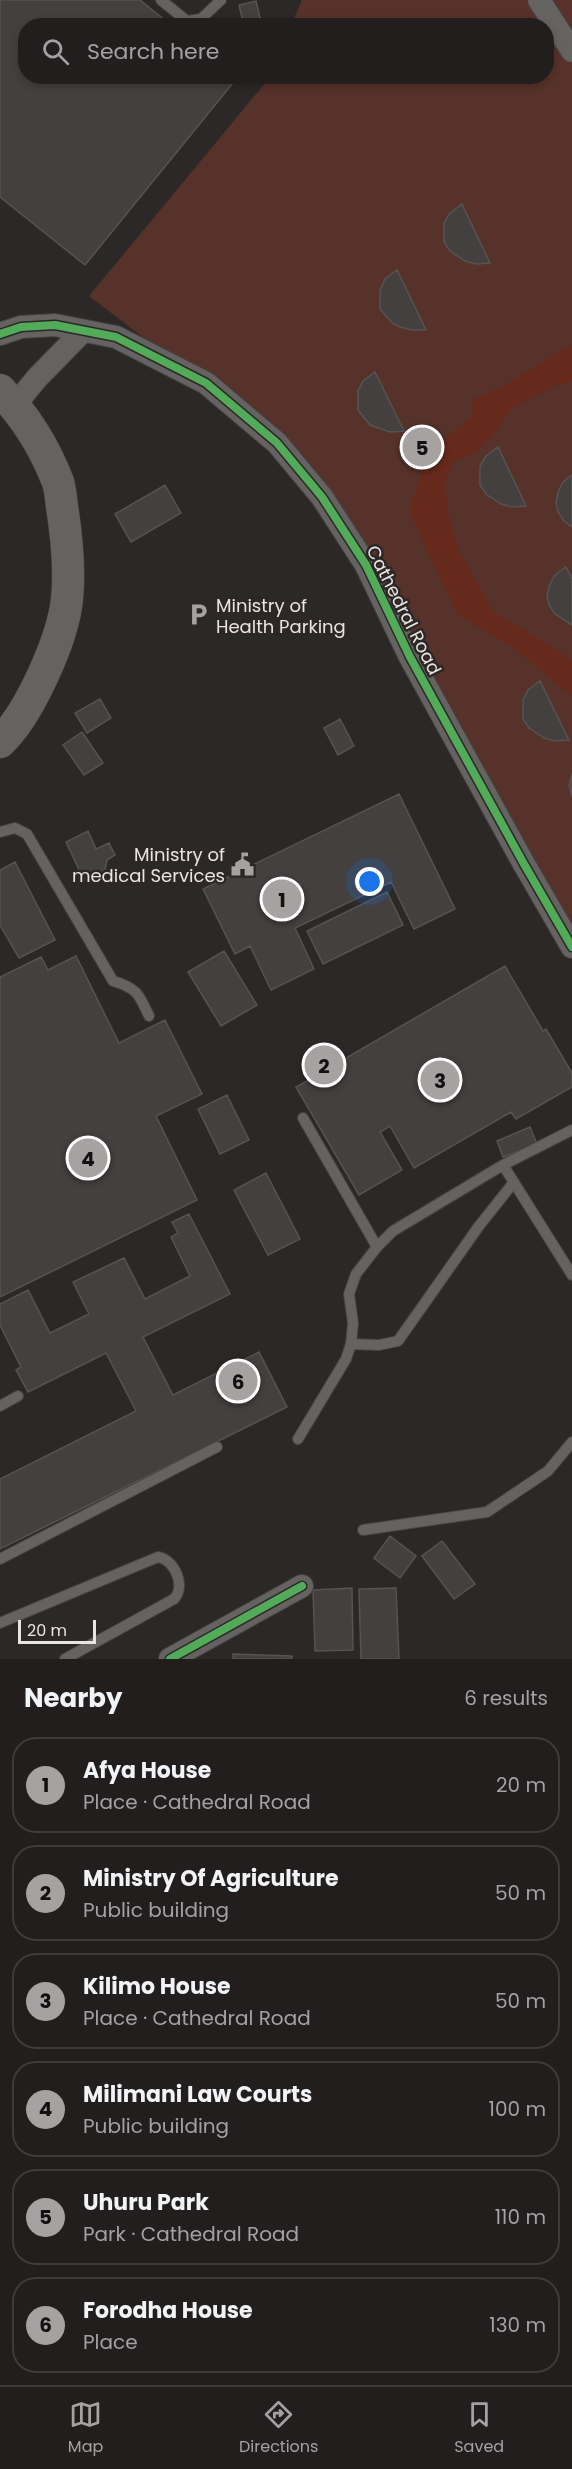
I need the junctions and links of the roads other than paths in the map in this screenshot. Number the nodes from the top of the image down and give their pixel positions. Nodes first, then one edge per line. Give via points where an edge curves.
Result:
1 (161, 0) edge
2 (221, 0) edge
3 (539, 0) edge
4 (183, 18) edge
5 (202, 18) edge
6 (551, 18) edge
7 (554, 23) edge
8 (572, 51) edge
9 (82, 332) junction
10 (0, 334) edge
11 (8, 398) edge
12 (0, 742) edge
13 (0, 832) edge
14 (572, 947) edge
15 (149, 1016) dead end
16 (303, 1118) dead end
17 (572, 1130) edge
18 (503, 1165) junction
19 (514, 1182) junction
20 (377, 1247) junction
21 (572, 1275) edge
22 (351, 1344) junction
23 (18, 1396) dead end
24 (0, 1406) edge
25 (298, 1439) dead end
26 (572, 1443) edge
27 (217, 1447) dead end
28 (363, 1530) dead end
29 (0, 1559) edge
30 (302, 1586) dead end
31 (0, 1623) edge
32 (65, 1659) edge
33 (170, 1659) edge

1 - 4 lane
2 - 5 lane
3 - 6 street
7 - 8 street
9 - 10 street, Cathedral Road via 55,325 21,327
9 - 11 street via 37,378
9 - 14 street, Cathedral Road via 116,337 206,383 277,443 321,496 366,565 410,657
11 - 12 main road via 34,433 58,483 67,538 67,600 53,652 34,696
13 - 15 lane via 15,828 27,834 113,981 128,985 139,994
16 - 20 lane
17 - 18 lane
18 - 19 lane
18 - 20 lane via 393,1231
19 - 21 lane
19 - 22 lane via 398,1341
20 - 22 lane via 356,1274 349,1294
22 - 25 lane
23 - 24 lane
26 - 28 lane via 548,1471 487,1512
27 - 29 lane
30 - 33 street
31 - 32 lane via 158,1557 172,1563 180,1587 174,1599

